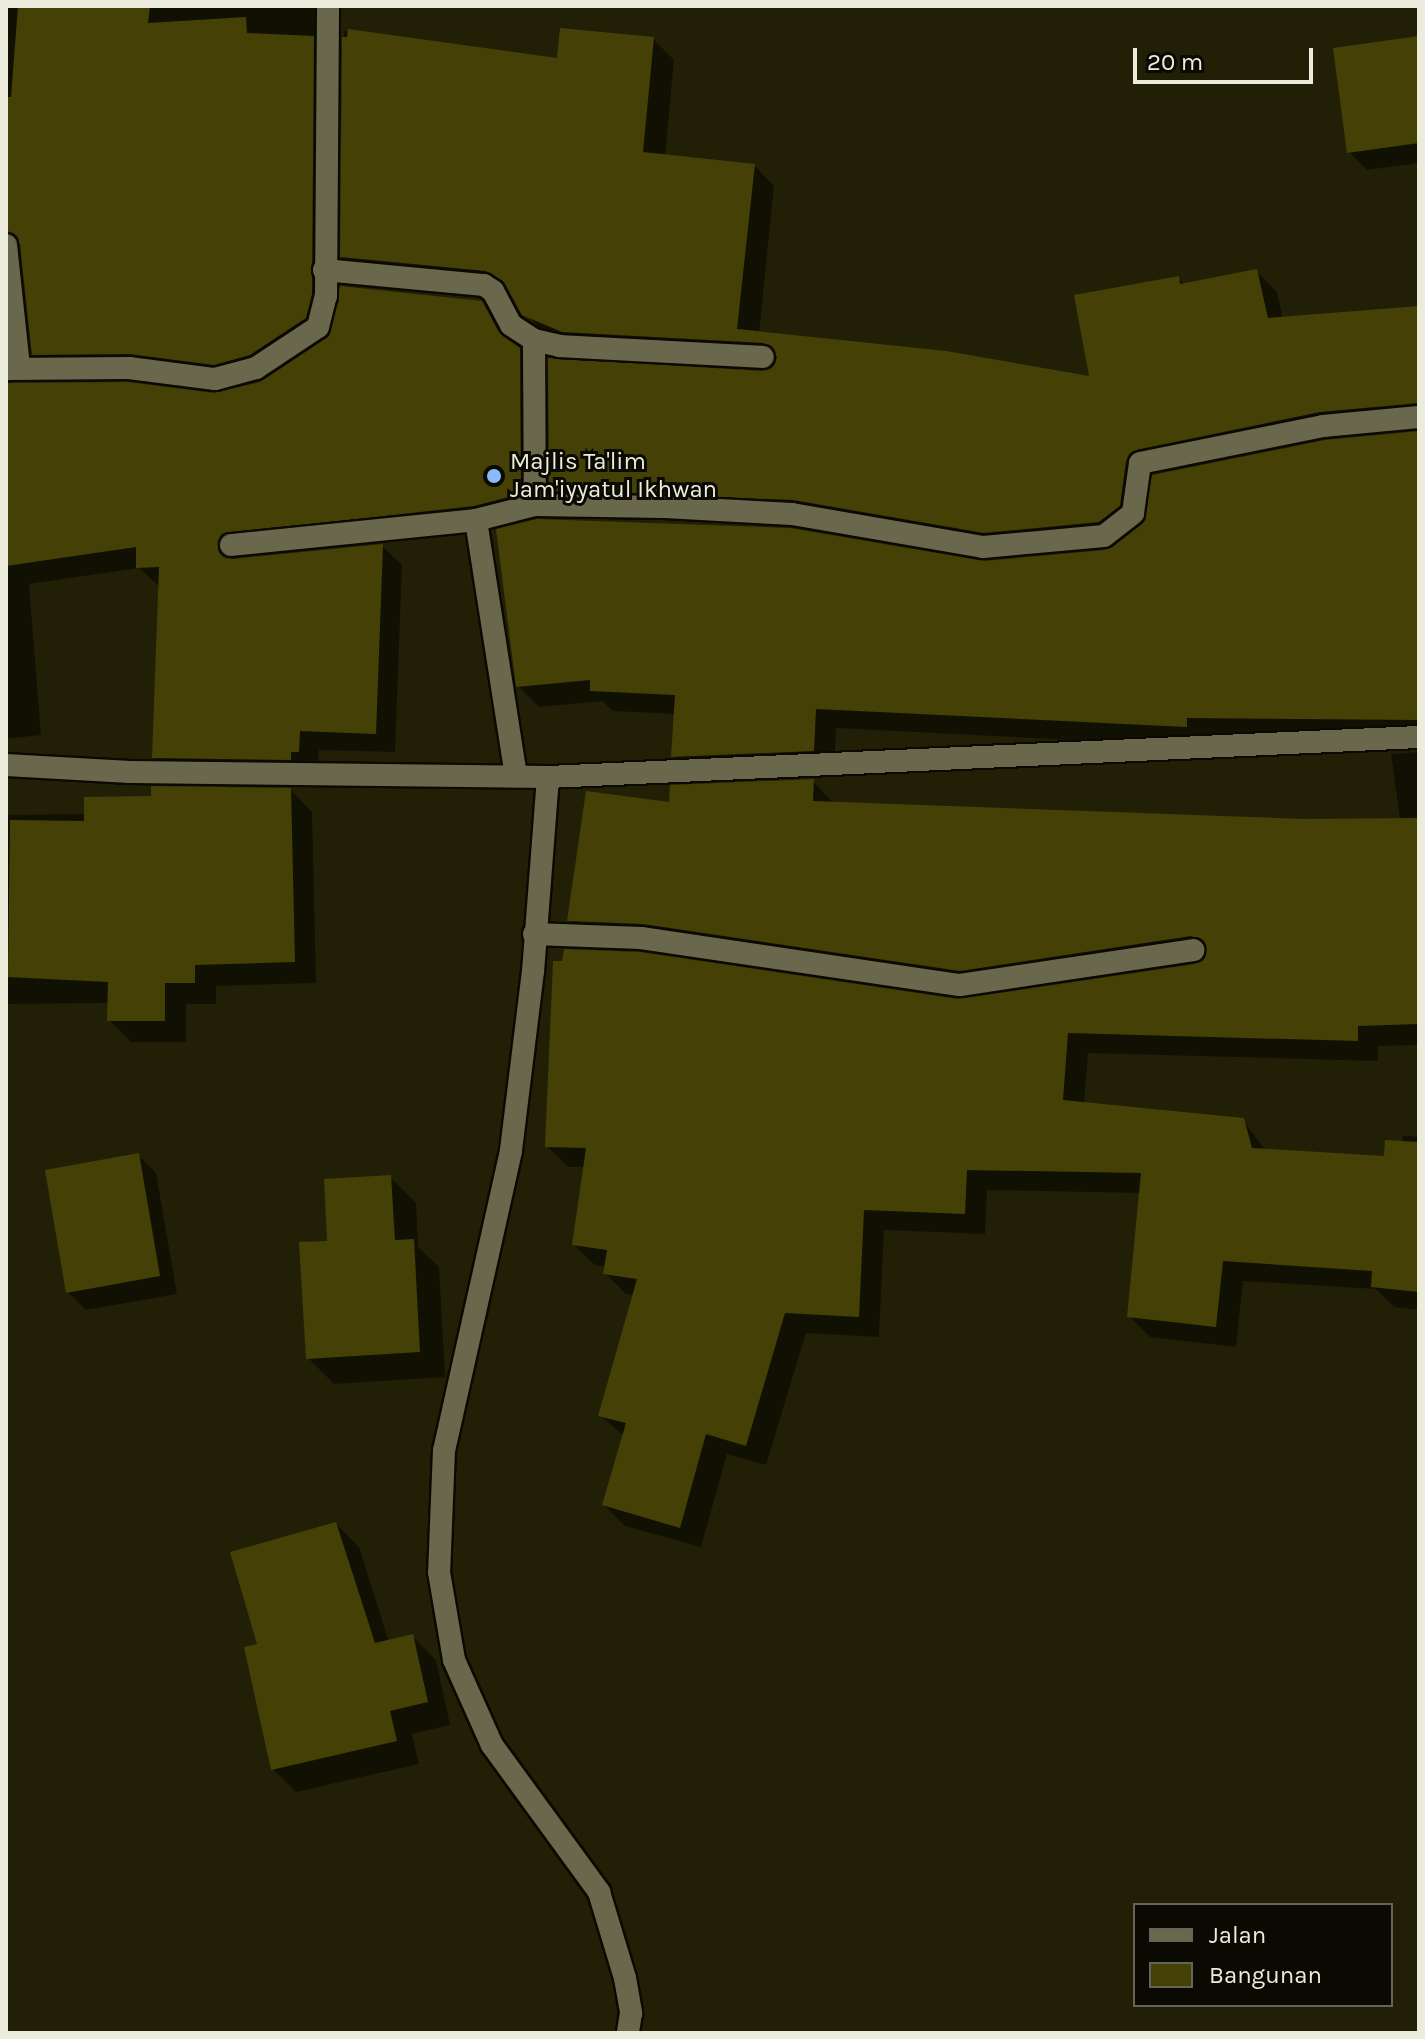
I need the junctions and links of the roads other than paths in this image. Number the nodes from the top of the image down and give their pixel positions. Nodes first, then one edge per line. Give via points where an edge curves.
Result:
1 (328, 6) edge
2 (6, 245) edge
3 (324, 270) junction
4 (534, 340) junction
5 (763, 357) dead end
6 (12, 368) edge
7 (1419, 417) edge
8 (535, 505) junction
9 (476, 520) junction
10 (231, 545) dead end
11 (1419, 737) edge
12 (6, 765) edge
13 (516, 776) junction
14 (548, 777) junction
15 (534, 934) junction
16 (1193, 950) dead end
17 (628, 2033) edge

1 - 3 street
2 - 6 street
3 - 4 street via 484,285 493,291 511,325
3 - 6 street via 326,296 318,327 256,368 215,379 129,368
4 - 5 street via 560,346
4 - 8 street
7 - 8 street via 1323,426 1140,463 1133,513 1104,536 983,547 792,514
8 - 9 street
9 - 10 street
9 - 13 street
11 - 14 street
12 - 13 street via 130,772
13 - 14 street
14 - 15 street
15 - 16 street via 641,938 960,985
15 - 17 street via 511,1151 444,1450 439,1572 454,1660 492,1745 599,1892 625,1978

